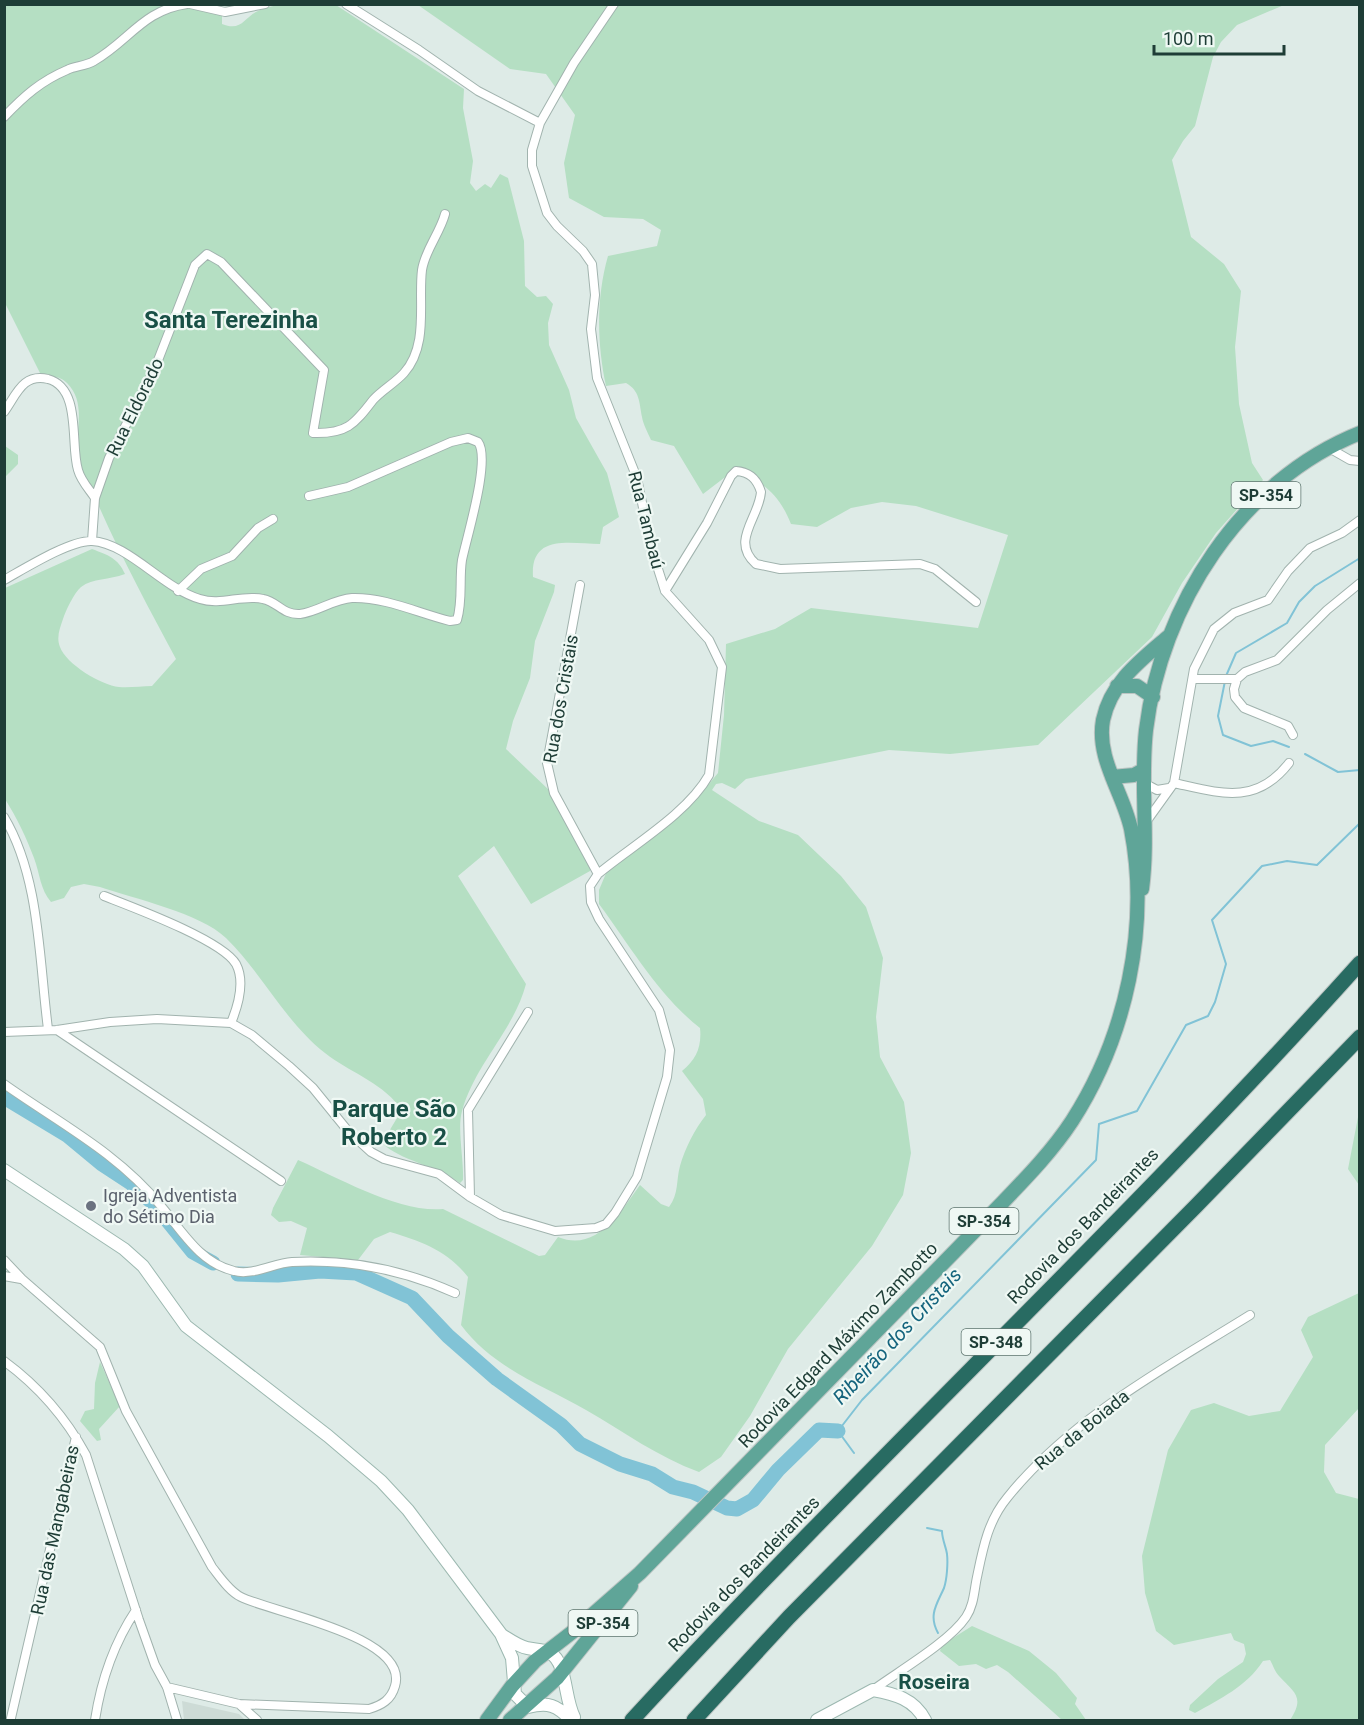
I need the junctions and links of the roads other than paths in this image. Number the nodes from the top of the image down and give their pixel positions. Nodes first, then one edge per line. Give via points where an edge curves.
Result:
1 (188, 4) edge
2 (265, 4) edge
3 (346, 4) edge
4 (614, 4) edge
5 (4, 117) edge
6 (540, 123) junction
7 (445, 214) dead end
8 (4, 412) edge
9 (1359, 433) edge
10 (1329, 447) junction
11 (1359, 461) edge
12 (309, 496) dead end
13 (95, 498) junction
14 (273, 519) dead end
15 (1359, 520) edge
16 (92, 541) junction
17 (4, 580) edge
18 (1359, 583) edge
19 (580, 585) dead end
20 (178, 591) junction
21 (665, 591) junction
22 (976, 602) dead end
23 (1169, 636) junction
24 (1193, 679) junction
25 (1237, 679) junction
26 (1117, 686) junction
27 (1153, 697) junction
28 (1293, 735) dead end
29 (1289, 763) dead end
30 (1144, 776) junction
31 (1112, 777) junction
32 (1171, 786) junction
33 (4, 817) edge
34 (1143, 827) junction
35 (598, 874) junction
36 (104, 896) dead end
37 (1138, 903) junction
38 (1359, 963) edge
39 (528, 1012) dead end
40 (231, 1023) junction
41 (53, 1029) junction
42 (4, 1032) edge
43 (1359, 1037) edge
44 (4, 1084) edge
45 (4, 1170) edge
46 (281, 1181) dead end
47 (470, 1197) junction
48 (4, 1260) edge
49 (4, 1276) edge
50 (22, 1279) junction
51 (455, 1293) dead end
52 (1250, 1315) dead end
53 (5, 1362) edge
54 (76, 1437) junction
55 (640, 1573) junction
56 (136, 1610) junction
57 (501, 1635) junction
58 (546, 1651) junction
59 (563, 1671) junction
60 (512, 1686) junction
61 (167, 1687) junction
62 (873, 1690) junction
63 (239, 1704) junction
64 (4, 1706) edge
65 (528, 1707) junction
66 (9, 1719) edge
67 (95, 1720) edge
68 (177, 1720) edge
69 (256, 1720) edge
70 (487, 1720) edge
71 (510, 1720) edge
72 (571, 1720) edge
73 (576, 1720) edge
74 (632, 1720) edge
75 (694, 1720) edge
76 (817, 1720) edge
77 (925, 1720) edge

1 - 2 street via 225,12
1 - 5 street via 166,7 146,18 92,62 37,84
3 - 6 street via 478,91
4 - 6 street, Rua Tambaú
6 - 21 street, Rua Tambaú via 532,150 536,184 547,213 592,264 595,295 591,329 597,378 637,478 651,547
7 - 13 street, Rua Eldorado via 422,269 423,307 417,347 406,371 351,426 336,433 313,433 324,370 221,262 207,254 201,257 189,278 155,368 118,438
8 - 13 street via 28,380 46,379 63,390 73,418 78,473
9 - 10 main road, Rodovia Edgard Máximo Zambotto / SP-354
10 - 11 street
10 - 23 main road, Rodovia Edgard Máximo Zambotto / SP-354 via 1268,493 1231,530 1194,584
12 - 20 street via 348,486 451,442 468,438 478,442 482,449 478,488 462,561 457,620 351,598 303,614 288,614 265,599 213,602
13 - 16 street, Rua Eldorado
14 - 20 street via 258,528 232,556 201,569
15 - 24 street via 1310,548 1287,571 1268,600 1223,620 1204,647
16 - 17 street via 72,546
16 - 20 street via 130,557
18 - 25 street via 1277,660
19 - 35 street, Rua dos Cristais via 548,770 554,793
21 - 22 street via 736,471 754,477 761,492 745,539 746,549 756,564 791,568 920,564 935,569
21 - 35 street, Rua Tambaú via 709,640 722,667 709,775 688,802
23 - 26 main road, Rodovia Edgard Máximo Zambotto / SP-354
23 - 27 main road, Rodovia Edgard Máximo Zambotto / SP-354
24 - 25 street
24 - 32 street
25 - 28 street via 1234,689 1244,708 1287,726
26 - 27 main road via 1137,686
26 - 31 main road, Rodovia Edgard Máximo Zambotto / SP-354 via 1103,722 1102,750
27 - 30 main road, Rodovia Edgard Máximo Zambotto / SP-354 via 1146,730
29 - 32 street via 1264,788 1250,792 1231,794
30 - 31 main road
30 - 32 street via 1157,790
30 - 34 main road, Rodovia Edgard Máximo Zambotto / SP-354
31 - 37 main road, Rodovia Edgard Máximo Zambotto / SP-354 via 1131,831
32 - 34 street
33 - 41 street via 19,843 27,872
34 - 37 main road, Rodovia Edgard Máximo Zambotto / SP-354 via 1145,872
35 - 47 street via 590,886 591,902 659,1010 670,1050 667,1077 637,1177 606,1224 584,1231 545,1229 501,1215
36 - 40 street via 182,928 231,958 237,966 240,984
37 - 55 main road, Rodovia Edgard Máximo Zambotto / SP-354 via 1120,1018 1072,1121 1004,1201
38 - 74 highway, Rodovia dos Bandeirantes / SP-348 via 1240,1094 785,1558
39 - 47 street via 468,1110
40 - 41 street via 157,1018
40 - 47 street via 252,1035 313,1088 371,1152 439,1174
41 - 42 street
41 - 46 street
43 - 75 highway, SP-348 via 789,1617
44 - 51 street via 114,1159 160,1204 195,1248 234,1271 333,1260 372,1266
45 - 57 street via 134,1257 186,1326 381,1481 408,1510
48 - 50 street
49 - 50 street
50 - 63 street via 100,1347 126,1412 212,1567 225,1583 239,1596 306,1617 372,1648 393,1665 397,1682 386,1702 369,1709
52 - 62 street, Rua da Boiada via 1144,1380 1043,1458 991,1521 966,1617 948,1635
53 - 54 street, Rua das Mangabeiras via 44,1396
54 - 56 street via 91,1468
54 - 66 street, Rua das Mangabeiras
55 - 58 main road, Rodovia Edgard Máximo Zambotto / SP-354
55 - 59 main road, Rodovia Edgard Máximo Zambotto / SP-354
56 - 61 street
56 - 67 street via 124,1627 106,1670
57 - 58 street via 518,1645
57 - 60 street via 512,1658
58 - 59 street via 558,1659
58 - 60 main road, Rodovia Edgard Máximo Zambotto / SP-354
59 - 65 main road, Rodovia Edgard Máximo Zambotto / SP-354
59 - 73 street via 568,1705
60 - 65 street
60 - 70 main road, Rodovia Edgard Máximo Zambotto / SP-354
61 - 63 street
61 - 68 street
62 - 76 street
62 - 77 street via 901,1696
63 - 69 street
64 - 66 street
65 - 71 main road, Rodovia Edgard Máximo Zambotto / SP-354
65 - 72 street via 549,1704

